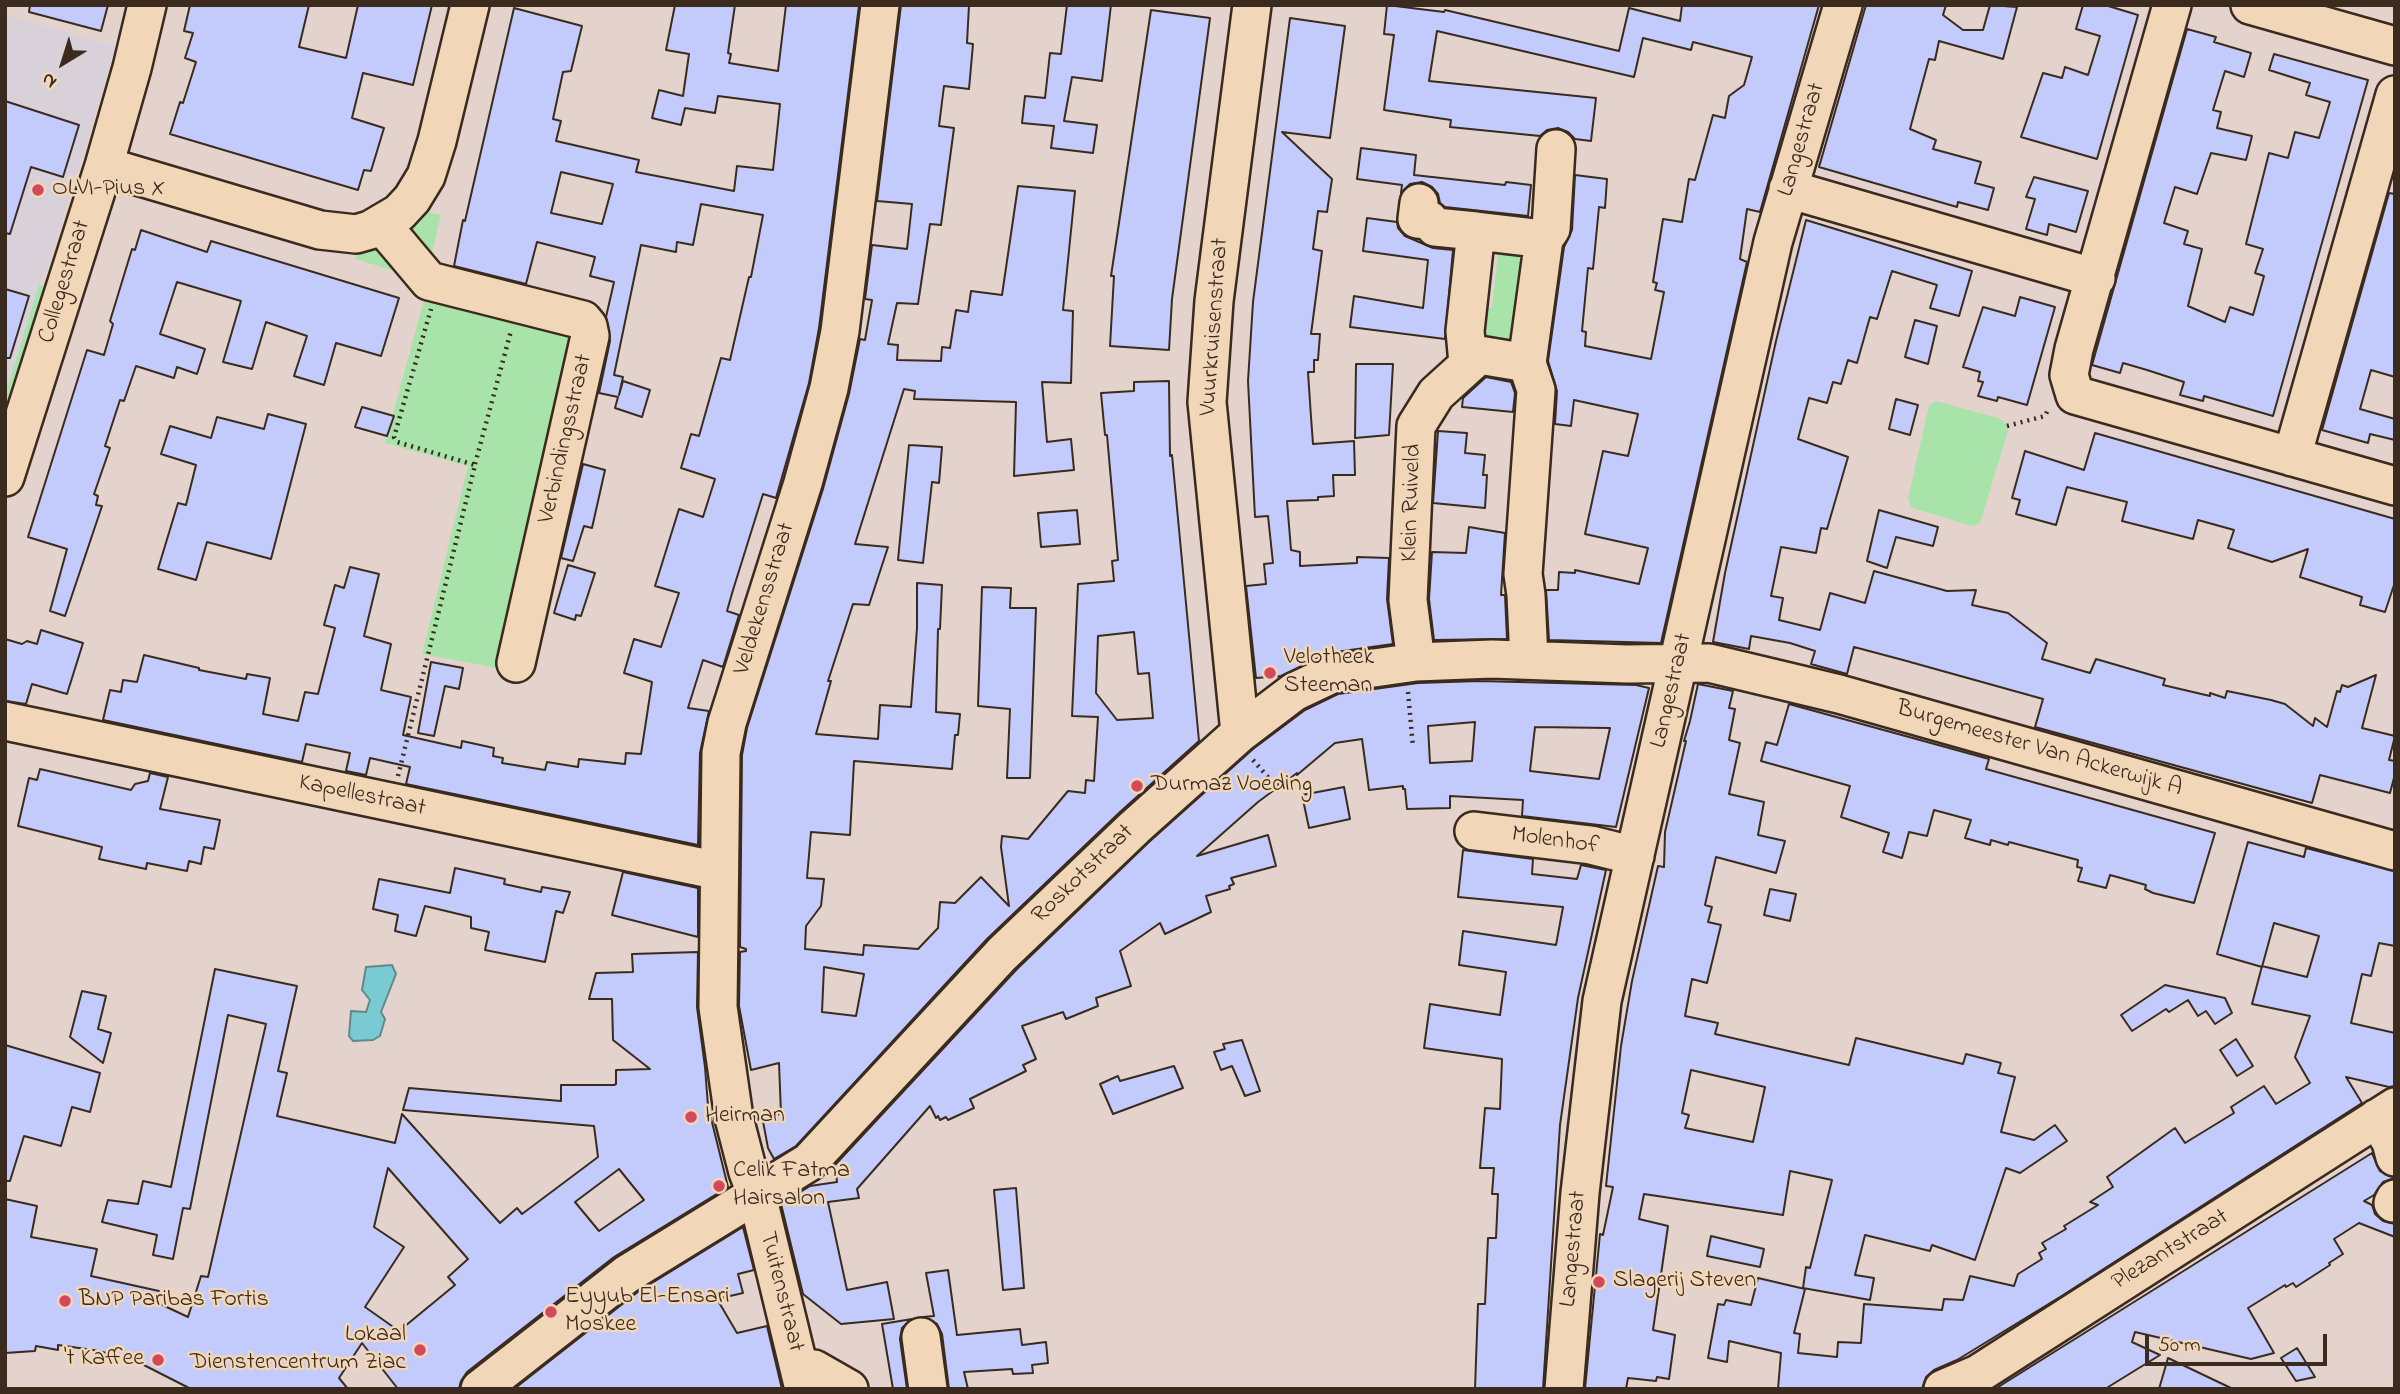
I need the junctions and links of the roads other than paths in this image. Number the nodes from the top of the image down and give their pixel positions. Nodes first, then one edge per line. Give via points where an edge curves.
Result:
1 (147, 5) edge
2 (470, 5) edge
3 (880, 5) edge
4 (1252, 5) edge
5 (1843, 5) edge
6 (2172, 5) edge
7 (2250, 5) edge
8 (2395, 46) edge
9 (2395, 95) edge
10 (1556, 149) dead end
11 (104, 166) junction
12 (1788, 189) junction
13 (1419, 203) dead end
14 (381, 224) junction
15 (1476, 231) junction
16 (1544, 239) junction
17 (2096, 278) junction
18 (1468, 363) junction
19 (1527, 363) junction
20 (2292, 457) junction
21 (5, 477) edge
22 (2395, 486) edge
23 (1529, 660) junction
24 (516, 663) dead end
25 (1409, 663) junction
26 (1680, 663) junction
27 (5, 721) edge
28 (1237, 736) junction
29 (1474, 831) dead end
30 (2395, 851) edge
31 (1635, 856) junction
32 (719, 871) junction
33 (2386, 1113) edge
34 (2395, 1157) edge
35 (757, 1195) junction
36 (920, 1337) dead end
37 (802, 1381) edge
38 (1975, 1381) edge
39 (480, 1389) edge
40 (849, 1389) edge
41 (928, 1389) edge
42 (1564, 1389) edge
43 (1943, 1389) edge

1 - 11 street, Collegestraat
2 - 14 street via 426,176 399,213
3 - 32 street, Veldekensstraat via 840,331 817,436 727,723 721,753
4 - 28 street, Vuurkruisenstraat via 1214,301 1207,402
5 - 12 street, Langestraat
6 - 17 street
7 - 8 street
9 - 20 street
10 - 16 street via 1551,229
11 - 14 street via 320,230 356,234
11 - 21 street, Collegestraat
12 - 17 street
12 - 26 street, Langestraat
13 - 15 street via 1417,219 1429,220 1435,227
14 - 24 street, Verbindingsstraat via 429,282 583,320 588,326 590,336
15 - 16 street
15 - 18 street via 1465,331
16 - 19 street
17 - 20 street via 2069,375 2075,395
18 - 19 street via 1479,355
18 - 25 street, Klein Ruiveld via 1436,394 1416,426
19 - 23 street via 1536,390 1522,574
20 - 22 street
23 - 25 street, Roskotstraat
23 - 26 street, Roskotstraat
25 - 28 street, Roskotstraat via 1332,674 1294,692
26 - 30 street, Burgemeester Van Ackerwijk A via 1709,663 1839,694
26 - 31 street, Langestraat
27 - 32 street, Kapellestraat
28 - 35 street, Roskotstraat via 1002,954 809,1162
29 - 31 street, Molenhof via 1591,845
31 - 42 street, Langestraat via 1602,1001
32 - 35 street, Veldekensstraat via 718,1007 734,1118
33 - 34 street
33 - 38 street, Plezantstraat
35 - 37 street, Tuitenstraat
35 - 39 street, Roskotstraat via 627,1274
36 - 41 street
37 - 40 street via 814,1370
38 - 43 street, Plezantstraat

